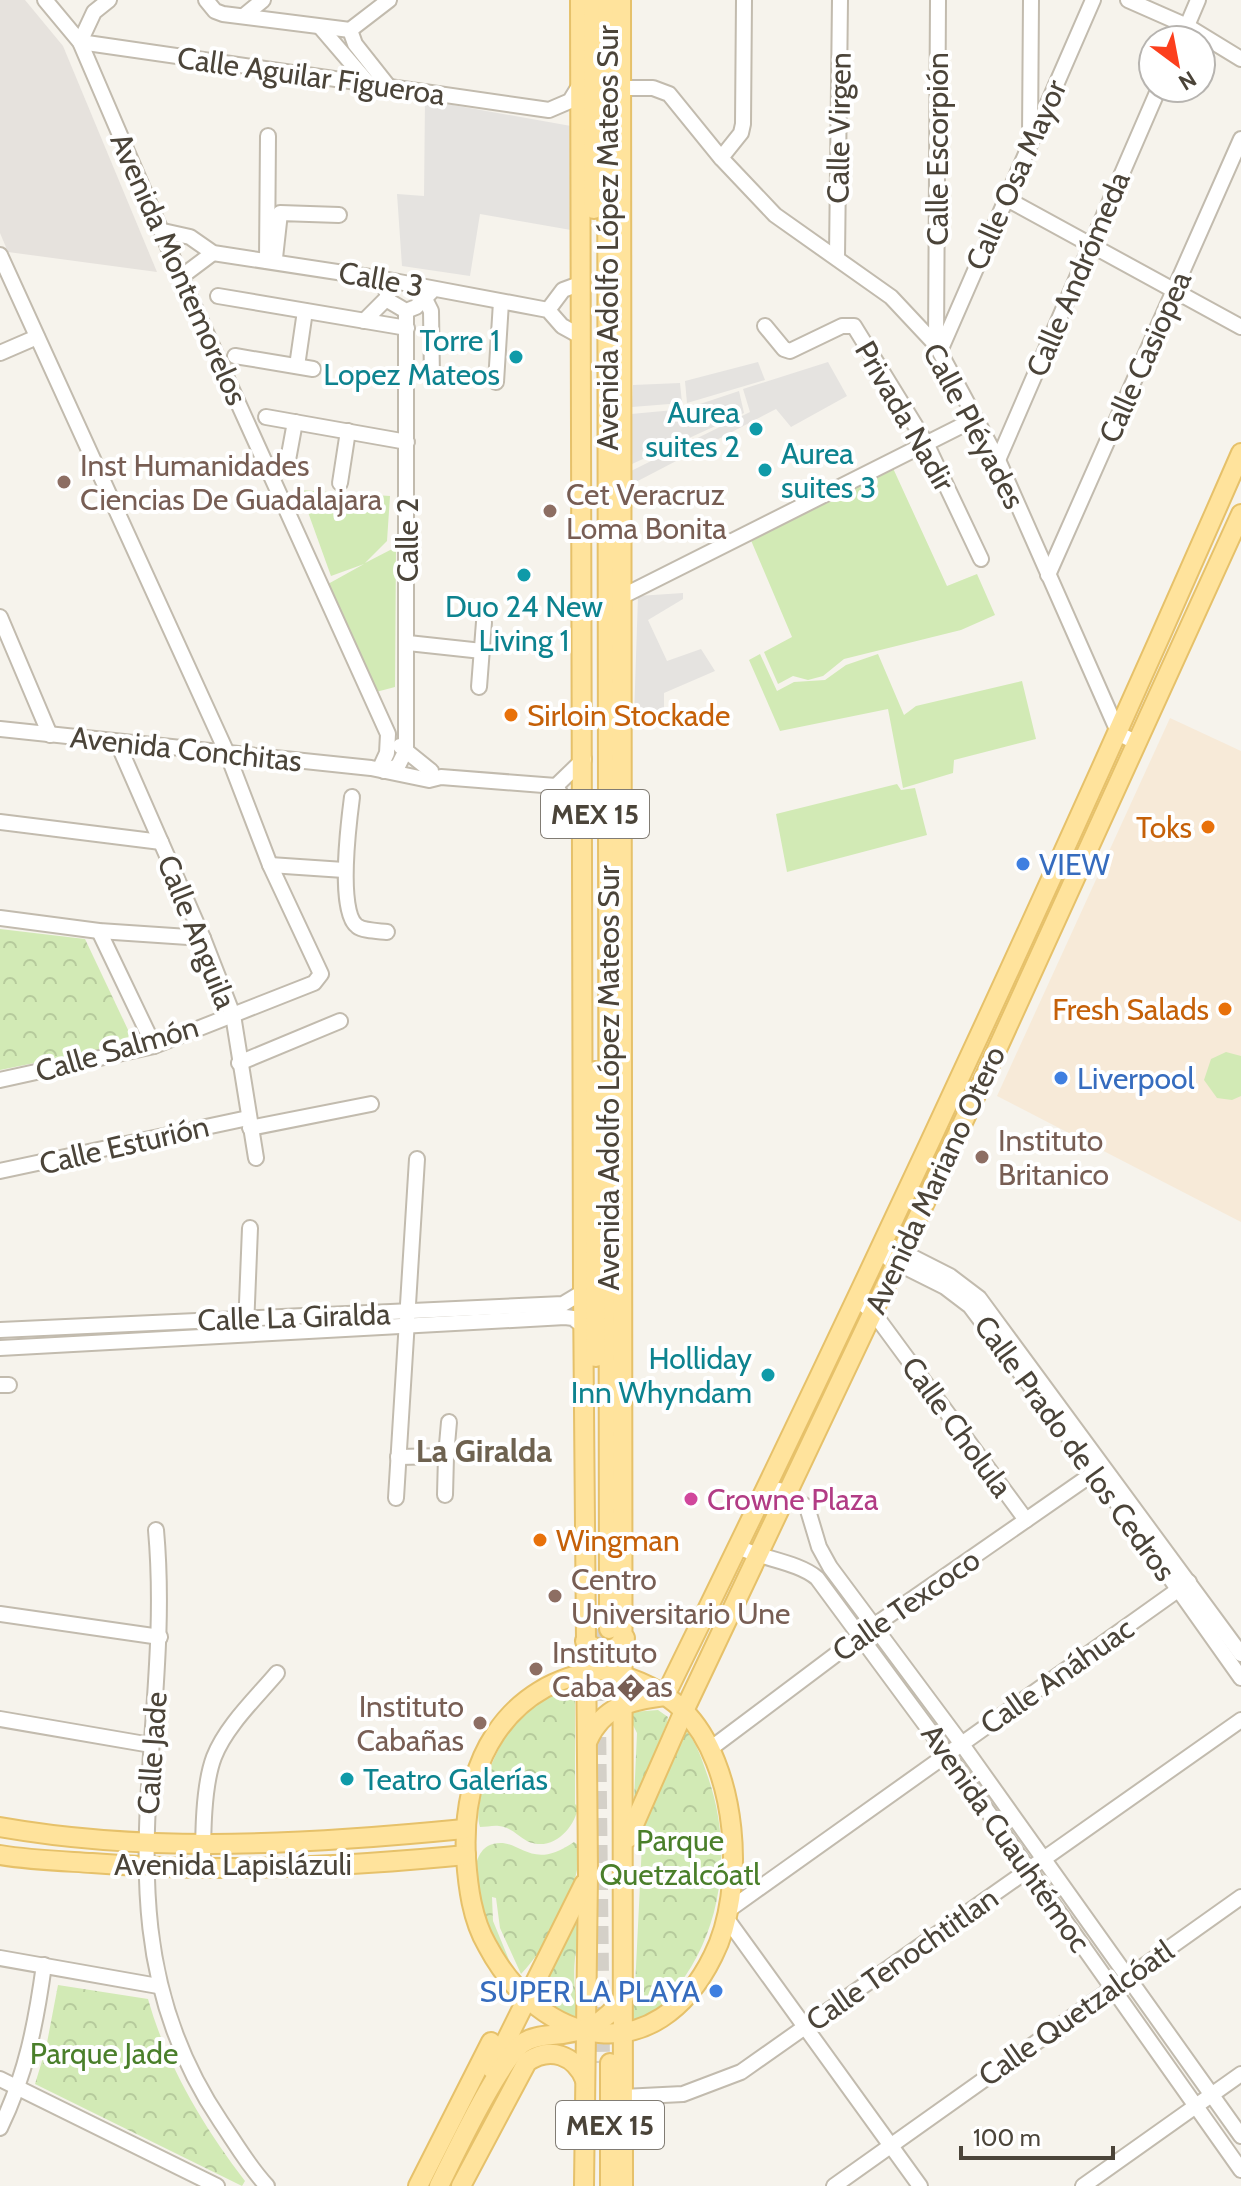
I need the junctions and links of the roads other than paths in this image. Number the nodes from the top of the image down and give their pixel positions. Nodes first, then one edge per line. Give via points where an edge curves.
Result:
1 (45, 0) edge
2 (109, 0) edge
3 (206, 0) edge
4 (263, 0) edge
5 (389, 0) edge
6 (580, 0) edge
7 (593, 0) edge
8 (607, 0) edge
9 (621, 0) edge
10 (744, 0) edge
11 (840, 0) edge
12 (938, 0) edge
13 (1031, 0) edge
14 (1093, 0) edge
15 (1128, 0) edge
16 (1198, 0) edge
17 (245, 15) junction
18 (1169, 24) edge
19 (1188, 24) edge
20 (321, 28) junction
21 (350, 30) junction
22 (80, 42) junction
23 (1217, 48) edge
24 (1241, 59) edge
25 (581, 83) junction
26 (369, 84) junction
27 (389, 87) junction
28 (622, 88) junction
29 (1152, 104) edge
30 (268, 136) dead end
31 (1241, 139) edge
32 (1030, 141) junction
33 (721, 158) junction
34 (1005, 198) junction
35 (339, 215) dead end
36 (163, 231) junction
37 (621, 243) junction
38 (1090, 245) junction
39 (213, 253) junction
40 (0, 255) edge
41 (837, 257) junction
42 (271, 261) junction
43 (181, 277) junction
44 (383, 279) junction
45 (582, 283) junction
46 (1174, 290) junction
47 (608, 292) junction
48 (429, 294) junction
49 (218, 296) dead end
50 (387, 298) junction
51 (501, 302) junction
52 (548, 310) junction
53 (305, 311) junction
54 (406, 311) junction
55 (364, 321) junction
56 (765, 326) dead end
57 (1241, 327) edge
58 (407, 328) junction
59 (37, 337) junction
60 (582, 337) junction
61 (938, 348) junction
62 (0, 353) edge
63 (235, 356) dead end
64 (297, 366) junction
65 (313, 369) dead end
66 (432, 379) dead end
67 (496, 382) dead end
68 (583, 387) junction
69 (266, 417) dead end
70 (975, 419) junction
71 (295, 422) junction
72 (348, 431) junction
73 (407, 442) junction
74 (594, 442) junction
75 (926, 443) junction
76 (1241, 453) edge
77 (288, 460) dead end
78 (998, 460) junction
79 (340, 483) dead end
80 (1241, 514) edge
81 (981, 559) dead end
82 (1048, 575) junction
83 (615, 590) junction
84 (0, 617) edge
85 (484, 622) dead end
86 (408, 643) junction
87 (482, 651) junction
88 (479, 687) dead end
89 (0, 729) edge
90 (388, 734) junction
91 (1119, 734) junction
92 (50, 735) junction
93 (1138, 743) junction
94 (118, 744) junction
95 (406, 750) junction
96 (227, 753) junction
97 (584, 759) junction
98 (398, 766) junction
99 (378, 768) junction
100 (436, 774) junction
101 (556, 786) junction
102 (352, 797) dead end
103 (0, 822) edge
104 (583, 824) junction
105 (161, 842) junction
106 (608, 846) junction
107 (270, 865) junction
108 (344, 870) junction
109 (622, 892) junction
110 (0, 918) edge
111 (99, 931) junction
112 (387, 932) dead end
113 (203, 938) junction
114 (584, 1008) junction
115 (233, 1015) junction
116 (340, 1021) dead end
117 (154, 1046) junction
118 (239, 1063) junction
119 (595, 1077) junction
120 (0, 1080) edge
121 (371, 1104) dead end
122 (249, 1123) junction
123 (256, 1158) dead end
124 (417, 1159) dead end
125 (625, 1170) junction
126 (0, 1171) edge
127 (250, 1228) dead end
128 (880, 1248) junction
129 (608, 1254) junction
130 (900, 1258) junction
131 (583, 1292) junction
132 (856, 1299) junction
133 (873, 1312) junction
134 (247, 1319) junction
135 (407, 1320) junction
136 (583, 1326) junction
137 (0, 1330) edge
138 (245, 1336) junction
139 (0, 1348) edge
140 (449, 1422) dead end
141 (446, 1456) junction
142 (398, 1457) junction
143 (1100, 1469) junction
144 (768, 1485) junction
145 (788, 1494) junction
146 (445, 1495) dead end
147 (396, 1498) dead end
148 (1026, 1520) junction
149 (156, 1530) dead end
150 (738, 1547) junction
151 (759, 1557) junction
152 (1184, 1585) junction
153 (0, 1614) edge
154 (875, 1625) junction
155 (604, 1634) junction
156 (861, 1636) junction
157 (160, 1637) junction
158 (1241, 1654) edge
159 (587, 1672) junction
160 (277, 1673) dead end
161 (625, 1676) junction
162 (1241, 1678) edge
163 (665, 1696) junction
164 (625, 1703) junction
165 (684, 1711) junction
166 (0, 1719) edge
167 (1241, 1720) edge
168 (588, 1741) junction
169 (961, 1743) junction
170 (151, 1745) junction
171 (710, 1749) junction
172 (947, 1754) junction
173 (0, 1827) edge
174 (456, 1830) junction
175 (203, 1843) junction
176 (146, 1844) junction
177 (626, 1844) junction
178 (0, 1855) edge
179 (458, 1856) junction
180 (1043, 1859) junction
181 (146, 1867) junction
182 (203, 1867) junction
183 (1028, 1870) junction
184 (588, 1874) junction
185 (1241, 1897) edge
186 (728, 1914) junction
187 (741, 1938) junction
188 (718, 1947) junction
189 (0, 1958) edge
190 (44, 1965) junction
191 (1126, 1977) junction
192 (158, 1986) junction
193 (1112, 1987) junction
194 (526, 1995) junction
195 (624, 1997) junction
196 (805, 2027) junction
197 (585, 2032) junction
198 (623, 2034) junction
199 (510, 2058) junction
200 (605, 2060) junction
201 (1241, 2074) edge
202 (0, 2079) edge
203 (586, 2082) junction
204 (19, 2089) junction
205 (1213, 2094) junction
206 (623, 2097) junction
207 (483, 2102) junction
208 (502, 2103) junction
209 (1197, 2106) junction
210 (0, 2128) edge
211 (1241, 2136) edge
212 (890, 2144) junction
213 (433, 2156) junction
214 (1241, 2170) edge
215 (446, 2181) edge
216 (259, 2183) edge
217 (217, 2186) edge
218 (418, 2186) edge
219 (426, 2186) edge
220 (461, 2186) edge
221 (584, 2186) edge
222 (599, 2186) edge
223 (610, 2186) edge
224 (623, 2186) edge
225 (834, 2186) edge
226 (920, 2186) edge
227 (1083, 2186) edge

1 - 22 street, Avenida Montemorelos
2 - 22 street via 94,12
3 - 17 street via 215,11
4 - 17 street
5 - 21 street
6 - 25 main road
7 - 74 main road, Avenida Adolfo López Mateos Sur / MEX 15
8 - 47 main road, Avenida Adolfo López Mateos Sur / MEX 15
9 - 28 main road
10 - 33 street via 743,124
11 - 41 street, Calle Virgen
12 - 61 street, Calle Escorpión
13 - 32 street
14 - 32 street, Calle Osa Mayor
15 - 18 street
16 - 19 street
17 - 20 street
20 - 21 street
20 - 26 street
21 - 27 street
22 - 26 street, Calle Aguilar Figueroa
22 - 36 street, Avenida Montemorelos
23 - 24 street
25 - 27 street, Calle Aguilar Figueroa via 570,101 549,110
25 - 45 main road
26 - 27 street, Calle Aguilar Figueroa
28 - 33 street, Calle Pléyades via 662,89
28 - 37 main road
29 - 38 street, Calle Andrómeda
30 - 42 street
31 - 46 street, Calle Casiopea
32 - 34 street, Calle Osa Mayor
33 - 41 street, Calle Pléyades via 775,215
34 - 38 street
34 - 61 street, Calle Osa Mayor
35 - 42 street via 280,213
36 - 39 street, Calle 3 via 190,237
36 - 43 street, Avenida Montemorelos
37 - 47 main road
37 - 83 main road
38 - 46 street
38 - 78 street, Calle Andrómeda
39 - 42 street, Calle 3
39 - 43 street
40 - 59 street
41 - 61 street, Calle Pléyades via 891,297
42 - 44 street, Calle 3
43 - 90 street, Avenida Montemorelos
44 - 48 street, Calle 3
44 - 50 street
45 - 52 street via 563,290
45 - 60 main road
46 - 57 street
46 - 82 street, Calle Casiopea
47 - 83 main road, Avenida Adolfo López Mateos Sur / MEX 15
48 - 51 street, Calle 3
48 - 54 street
48 - 66 street
49 - 53 street
50 - 54 street
50 - 55 street
51 - 52 street, Calle 3
51 - 67 street
52 - 60 street, Calle 3
53 - 55 street
53 - 64 street
54 - 58 street, Calle 2
55 - 58 street
56 - 75 street, Privada Nadir via 790,351 842,326 854,326
58 - 73 street, Calle 2
59 - 62 street
59 - 96 street
60 - 68 main road
61 - 70 street, Calle Pléyades
63 - 64 street
64 - 65 street
68 - 74 main road
68 - 97 main road
69 - 71 street
70 - 75 street
70 - 78 street, Calle Pléyades
71 - 72 street
71 - 77 street
72 - 73 street
72 - 79 street
73 - 86 street, Calle 2
74 - 119 main road, Avenida Adolfo López Mateos Sur / MEX 15
75 - 81 street, Privada Nadir
75 - 83 street
76 - 91 main road, Avenida Mariano Otero
78 - 82 street, Calle Pléyades
80 - 93 main road, Avenida Mariano Otero
82 - 91 street, Calle Pléyades
83 - 106 main road, Avenida Adolfo López Mateos Sur / MEX 15
83 - 109 main road
84 - 92 street
85 - 87 street
86 - 87 street
86 - 95 street, Calle 2
87 - 88 street
89 - 92 street, Avenida Conchitas
90 - 95 street
90 - 99 street via 387,753
91 - 93 street
91 - 128 main road, Avenida Mariano Otero
92 - 94 street, Avenida Conchitas
93 - 130 main road, Avenida Mariano Otero
94 - 96 street, Avenida Conchitas
94 - 105 street, Calle Anguila
95 - 98 street, Calle 2
95 - 100 street
96 - 99 street, Avenida Conchitas
96 - 107 street
97 - 101 street
97 - 104 main road
98 - 99 street, Avenida Conchitas
98 - 100 street, Avenida Conchitas
99 - 100 street, Avenida Conchitas via 429,780
100 - 101 street, Avenida Conchitas
101 - 104 street
102 - 108 street
103 - 105 street
104 - 114 main road
105 - 113 street, Calle Anguila
106 - 109 main road
106 - 129 main road, Avenida Adolfo López Mateos Sur / MEX 15
107 - 108 street
107 - 115 street, Calle Salmón via 320,978
108 - 112 street via 355,924
109 - 125 main road
110 - 111 street
111 - 113 street
111 - 117 street
113 - 115 street, Calle Anguila
114 - 119 main road
114 - 131 main road
115 - 117 street, Calle Salmón
115 - 118 street, Calle Anguila
116 - 118 street
117 - 120 street, Calle Salmón
118 - 122 street, Calle Anguila
119 - 155 main road, Avenida Adolfo López Mateos Sur / MEX 15
121 - 122 street, Calle Esturión
122 - 123 street, Calle Anguila
122 - 126 street, Calle Esturión
124 - 135 street
125 - 129 main road
125 - 155 main road
127 - 134 street
128 - 130 street, Calle Prado de los Cedros
128 - 132 main road, Avenida Mariano Otero
129 - 155 main road, Avenida Adolfo López Mateos Sur / MEX 15
130 - 133 main road, Avenida Mariano Otero
130 - 143 street, Calle Prado de los Cedros via 970,1306
131 - 135 street, Calle La Giralda via 569,1303
131 - 136 main road
132 - 133 street, Calle Cholula
132 - 144 main road, Avenida Mariano Otero
133 - 145 main road, Avenida Mariano Otero
133 - 148 street, Calle Cholula
134 - 135 street, Calle La Giralda
134 - 137 street, Calle La Giralda
134 - 138 street
135 - 136 street, Calle La Giralda via 565,1317
135 - 138 street, Calle La Giralda
135 - 142 street
136 - 155 main road
138 - 139 street, Calle La Giralda
140 - 141 street
141 - 142 street
141 - 146 street
142 - 147 street
143 - 148 street, Calle Texcoco
143 - 152 street, Calle Prado de los Cedros
144 - 145 street, Avenida Cuauhtémoc
144 - 150 main road, Avenida Mariano Otero
145 - 151 main road, Avenida Mariano Otero
145 - 154 street, Avenida Cuauhtémoc via 807,1507 824,1557
148 - 154 street, Calle Texcoco
149 - 157 street, Calle Jade
150 - 151 street, Avenida Cuauhtémoc
150 - 163 main road, Avenida Mariano Otero
151 - 156 street, Avenida Cuauhtémoc via 811,1573
151 - 165 main road, Avenida Mariano Otero
152 - 158 street, Calle Prado de los Cedros
152 - 162 street, Calle Prado de los Cedros
152 - 169 street, Calle Anáhuac
153 - 157 street
154 - 156 street, Calle Texcoco
154 - 169 street, Avenida Cuauhtémoc
155 - 159 main road
155 - 161 main road
156 - 171 street, Calle Texcoco
156 - 172 street, Avenida Cuauhtémoc
157 - 170 street, Calle Jade
159 - 161 main road
159 - 168 main road
159 - 174 main road via 560,1678 530,1697 493,1735
160 - 175 street via 216,1753
161 - 163 main road
161 - 164 main road
163 - 164 main road
163 - 165 main road
164 - 168 main road via 603,1717
164 - 177 main road
165 - 171 main road
165 - 177 main road, Avenida Mariano Otero
166 - 170 street
167 - 180 street, Calle Tenochtitlan
168 - 184 main road
169 - 172 street, Calle Anáhuac
169 - 180 street, Avenida Cuauhtémoc
170 - 176 street, Calle Jade
171 - 186 main road via 731,1827
172 - 183 street, Avenida Cuauhtémoc
172 - 186 street, Calle Anáhuac
173 - 176 main road, Avenida Lapislázuli
174 - 175 main road, Avenida Lapislázuli via 306,1842
174 - 179 main road
175 - 176 main road, Avenida Lapislázuli
175 - 182 street
176 - 181 street, Calle Jade
177 - 195 main road
178 - 181 main road, Avenida Lapislázuli
179 - 182 main road, Avenida Lapislázuli via 357,1866
179 - 194 main road via 482,1935 506,1976
180 - 183 street, Calle Tenochtitlan
180 - 191 street, Avenida Cuauhtémoc
181 - 182 main road, Avenida Lapislázuli
181 - 192 street, Calle Jade
183 - 193 street, Avenida Cuauhtémoc
183 - 196 street, Calle Tenochtitlan
184 - 194 main road
184 - 197 main road
185 - 191 street, Calle Quetzalcóatl
186 - 187 street
186 - 188 main road
187 - 188 street
187 - 196 street
188 - 198 main road via 674,2011
189 - 190 street
190 - 192 street
190 - 204 street via 36,2025
191 - 193 street, Calle Quetzalcóatl
191 - 205 street, Avenida Cuauhtémoc
192 - 216 street, Calle Jade via 190,2072
193 - 209 street, Avenida Cuauhtémoc
193 - 212 street, Calle Quetzalcóatl
194 - 197 main road
194 - 207 main road via 488,2076
194 - 213 main road via 503,2019
195 - 197 main road
195 - 198 main road
196 - 206 street, Calle Tenochtitlan via 722,2081 683,2094
196 - 212 street
197 - 198 main road
197 - 199 main road via 530,2039
197 - 200 main road
198 - 200 main road
199 - 207 main road
199 - 208 main road
200 - 203 main road
200 - 206 main road
200 - 222 main road, MEX 15
200 - 223 main road, MEX 15
201 - 205 street
202 - 204 street
203 - 208 main road via 572,2059 542,2054 524,2065
203 - 221 main road
204 - 210 street
204 - 217 street
205 - 209 street
205 - 211 street, Avenida Cuauhtémoc
206 - 224 main road
207 - 215 main road
208 - 220 main road
209 - 214 street, Avenida Cuauhtémoc
209 - 227 street
212 - 225 street, Calle Quetzalcóatl
212 - 226 street
213 - 218 main road
213 - 219 main road

